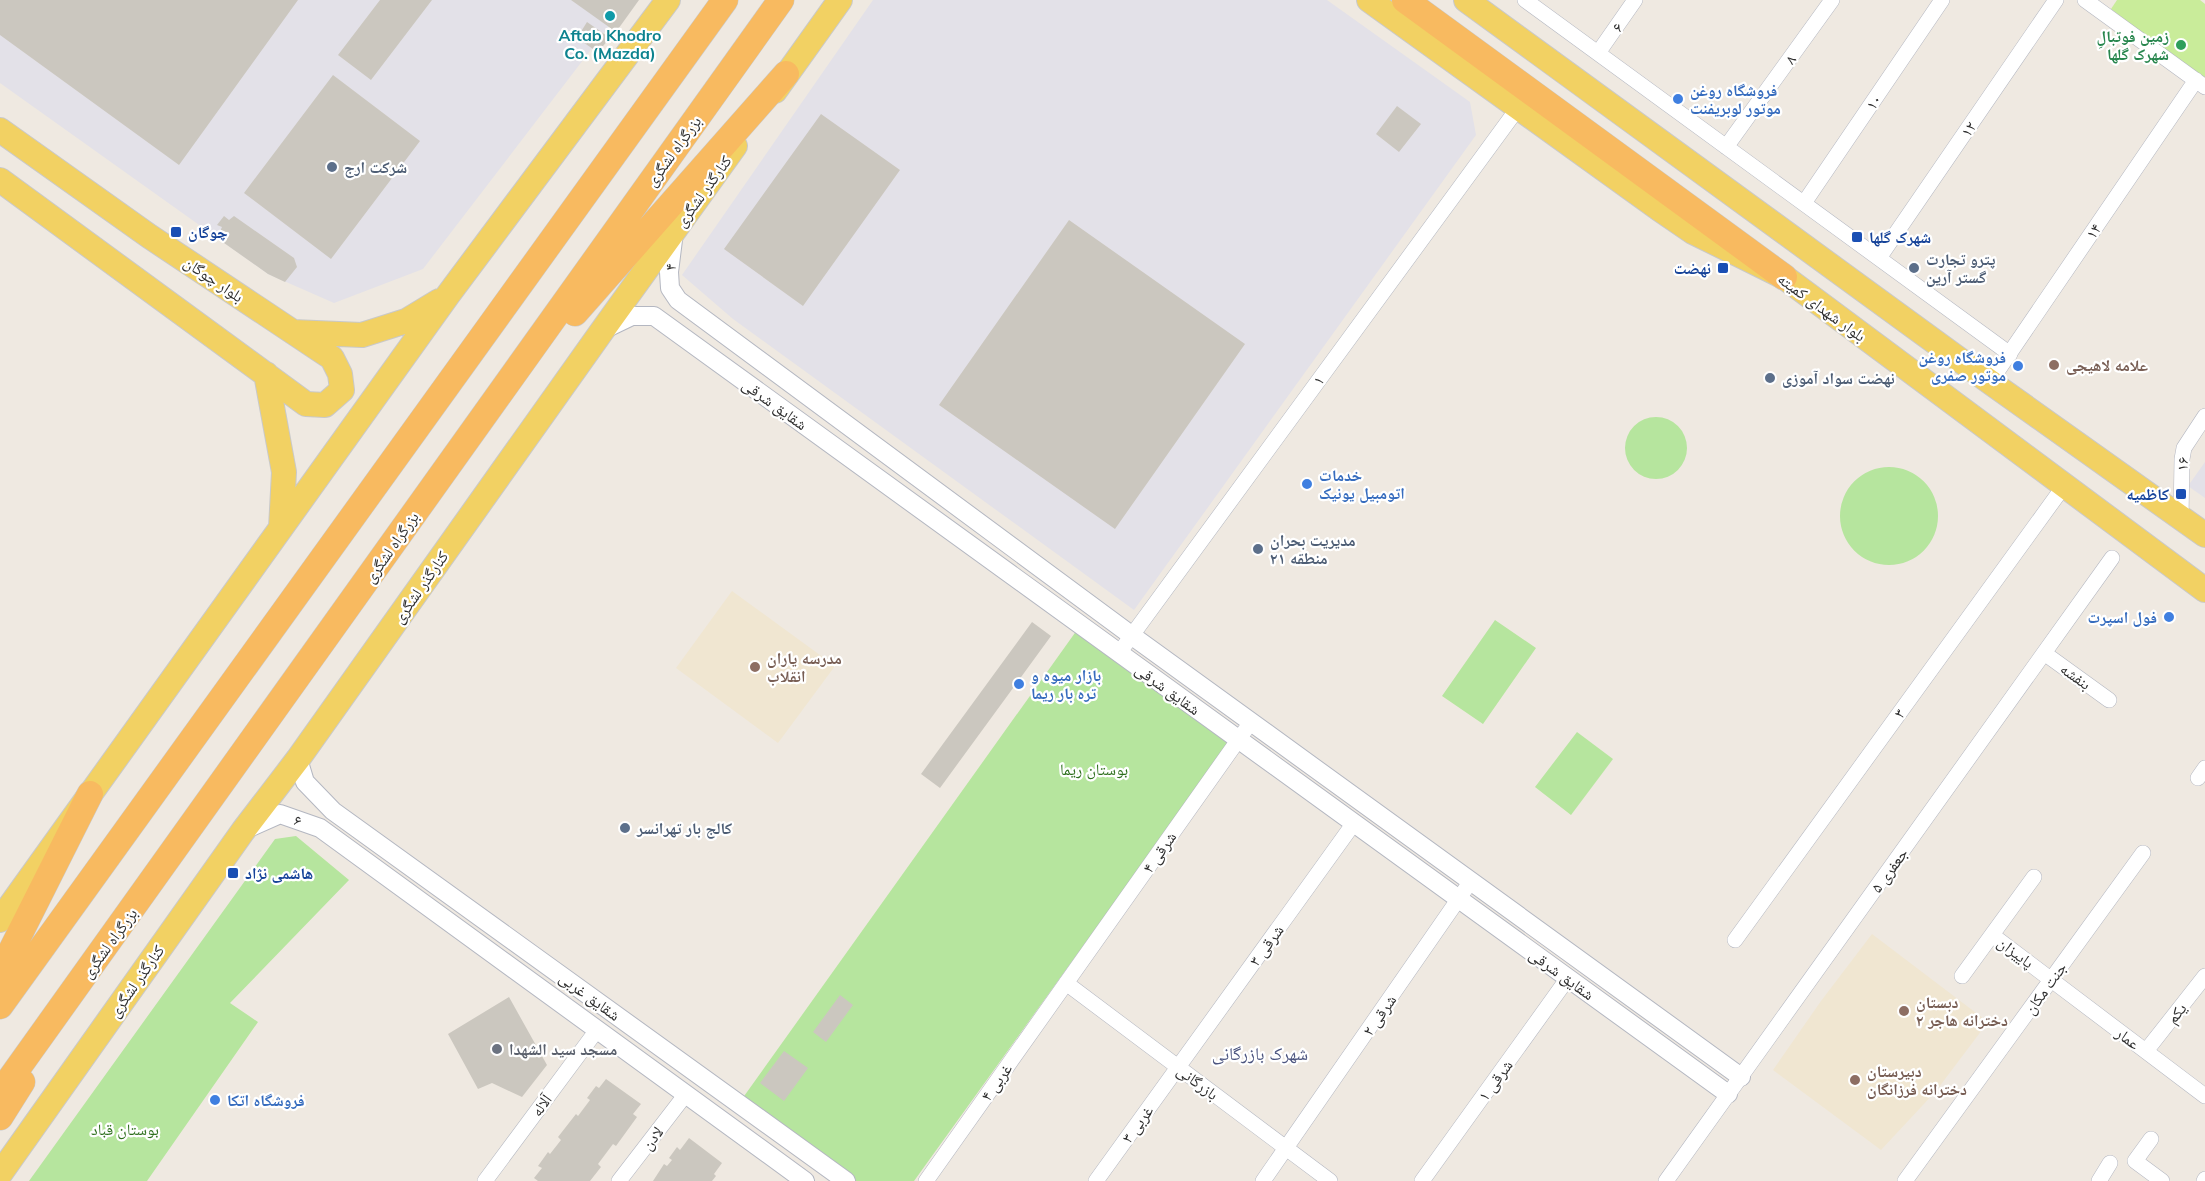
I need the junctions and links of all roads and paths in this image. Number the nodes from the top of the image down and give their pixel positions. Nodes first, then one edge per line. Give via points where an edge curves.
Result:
1 (668, 0) edge
2 (725, 0) edge
3 (781, 0) edge
4 (840, 0) edge
5 (1369, 0) edge
6 (1405, 0) edge
7 (1466, 0) edge
8 (1525, 0) edge
9 (1635, 0) edge
10 (1832, 0) edge
11 (1942, 0) edge
12 (2056, 0) edge
13 (2085, 0) edge
14 (1598, 53) junction
15 (786, 74) junction
16 (2200, 83) edge
17 (1518, 108) junction
18 (0, 130) edge
19 (1726, 147) junction
20 (0, 180) edge
21 (1804, 203) junction
22 (674, 232) junction
23 (1880, 258) junction
24 (1784, 277) junction
25 (448, 295) junction
26 (678, 300) joint
27 (602, 331) junction
28 (293, 332) junction
29 (2010, 354) junction
30 (266, 374) junction
31 (1990, 382) junction
32 (2205, 416) edge
33 (480, 421) junction
34 (2064, 486) junction
35 (2181, 519) junction
36 (281, 528) junction
37 (2205, 536) edge
38 (2112, 558) dead end
39 (2205, 590) edge
40 (1131, 635) junction
41 (1119, 653) junction
42 (2044, 653) junction
43 (2109, 700) dead end
44 (1251, 722) junction
45 (1239, 740) junction
46 (298, 759) junction
47 (90, 794) junction
48 (333, 811) junction
49 (1354, 823) junction
50 (320, 828) junction
51 (243, 831) junction
52 (2143, 853) dead end
53 (2034, 877) dead end
54 (1471, 881) junction
55 (1459, 899) junction
56 (0, 920) edge
57 (1992, 935) junction
58 (1735, 940) dead end
59 (98, 959) junction
60 (543, 962) junction
61 (0, 973) edge
62 (2205, 975) edge
63 (1962, 976) dead end
64 (1568, 978) junction
65 (530, 980) junction
66 (2051, 980) junction
67 (1066, 983) junction
68 (0, 1006) edge
69 (597, 1030) junction
70 (2146, 1051) junction
71 (1178, 1067) junction
72 (1741, 1077) junction
73 (0, 1093) edge
74 (686, 1094) junction
75 (1728, 1094) junction
76 (2205, 1096) edge
77 (0, 1117) edge
78 (2151, 1140) dead end
79 (1287, 1148) junction
80 (2110, 1163) dead end
81 (0, 1174) edge
82 (485, 1181) edge
83 (619, 1181) edge
84 (805, 1181) edge
85 (846, 1181) edge
86 (926, 1181) edge
87 (1096, 1181) edge
88 (1263, 1181) edge
89 (1330, 1181) edge
90 (1422, 1181) edge
91 (1666, 1181) edge
92 (1905, 1181) edge
93 (2099, 1181) edge
94 (2162, 1181) edge

1 - 25 main road
2 - 68 highway
3 - 33 highway, بزرگراه لشگری
4 - 15 main road, کنارگذر لشگری
5 - 17 main road, بلوار شهدای کمیته
6 - 24 highway
7 - 31 main road
8 - 14 street
9 - 14 street, ۶
10 - 19 street, ۸
11 - 21 street, ۱۰
12 - 23 street, ۱۲
13 - 16 street
14 - 19 street
15 - 22 main road, کنارگذر لشگری
15 - 33 highway
16 - 29 street, ۱۴
17 - 24 main road, بلوار شهدای کمیته via 1694,232
17 - 40 street, ۱
18 - 28 main road, بلوار چوگان
19 - 21 street
20 - 30 main road
21 - 23 street
22 - 26 street, ۴ via 669,272 670,288
22 - 27 main road, کنارگذر لشگری
23 - 29 street
24 - 34 main road, بلوار شهدای کمیته
25 - 28 main road via 406,321 362,335
25 - 36 main road
26 - 40 street, شقایق شرقی
27 - 41 street, شقایق شرقی via 632,316 654,316
27 - 46 main road, کنارگذر لشگری
28 - 30 main road, بلوار چوگان via 332,358 342,390 325,405 306,404
29 - 31 street, ۱۴
30 - 36 main road via 284,472
31 - 35 main road
32 - 35 street, ۱۶ via 2181,459
33 - 59 highway, بزرگراه لشگری
34 - 39 main road, بلوار شهدای کمیته
34 - 58 street, ۳
35 - 37 main road
36 - 47 main road
38 - 42 street, جعفری ۵
40 - 41 street, ۱
40 - 44 street, شقایق شرقی
41 - 45 street, شقایق شرقی
42 - 43 street, بنفشه
42 - 72 street, جعفری ۵
44 - 45 street, ۴ شرقی
44 - 54 street, شقایق شرقی
45 - 49 street, شقایق شرقی
45 - 67 street, ۴ شرقی
46 - 48 street, شقایق غربی via 305,782
46 - 51 main road, کنارگذر لشگری
47 - 56 main road
47 - 61 highway
48 - 50 street
48 - 60 street, شقایق غربی
49 - 55 street, شقایق شرقی
49 - 71 street, ۳ شرقی
50 - 51 street, ۶ via 280,814
50 - 65 street, شقایق غربی
51 - 81 main road, کنارگذر لشگری
52 - 66 street, جنت مکان
53 - 57 street
54 - 55 street, ۲ شرقی
54 - 72 street, شقایق شرقی
55 - 64 street, شقایق شرقی
55 - 79 street, ۲ شرقی
57 - 63 street, پاییزان
57 - 66 street, پاییزان
59 - 73 highway, بزرگراه لشگری
59 - 77 highway
60 - 65 street
60 - 85 street, شقایق غربی
62 - 70 street, یکم
64 - 75 street, شقایق شرقی
64 - 90 street, ۱ شرقی
65 - 69 street, شقایق غربی
66 - 70 street, عمار
66 - 92 street, جنت مکان
67 - 71 street, بازرگانی
67 - 86 street, ۴ غربی
69 - 74 street, شقایق غربی
69 - 82 street, آلاله
70 - 76 street, عمار
71 - 79 street, بازرگانی
71 - 87 street, ۳ غربی
72 - 75 street, جعفری ۵
74 - 83 street, لادن
74 - 84 street, شقایق غربی
75 - 91 street, جعفری ۵
78 - 94 street via 2134,1161
79 - 88 street, ۲ شرقی
79 - 89 street, بازرگانی
80 - 93 street

